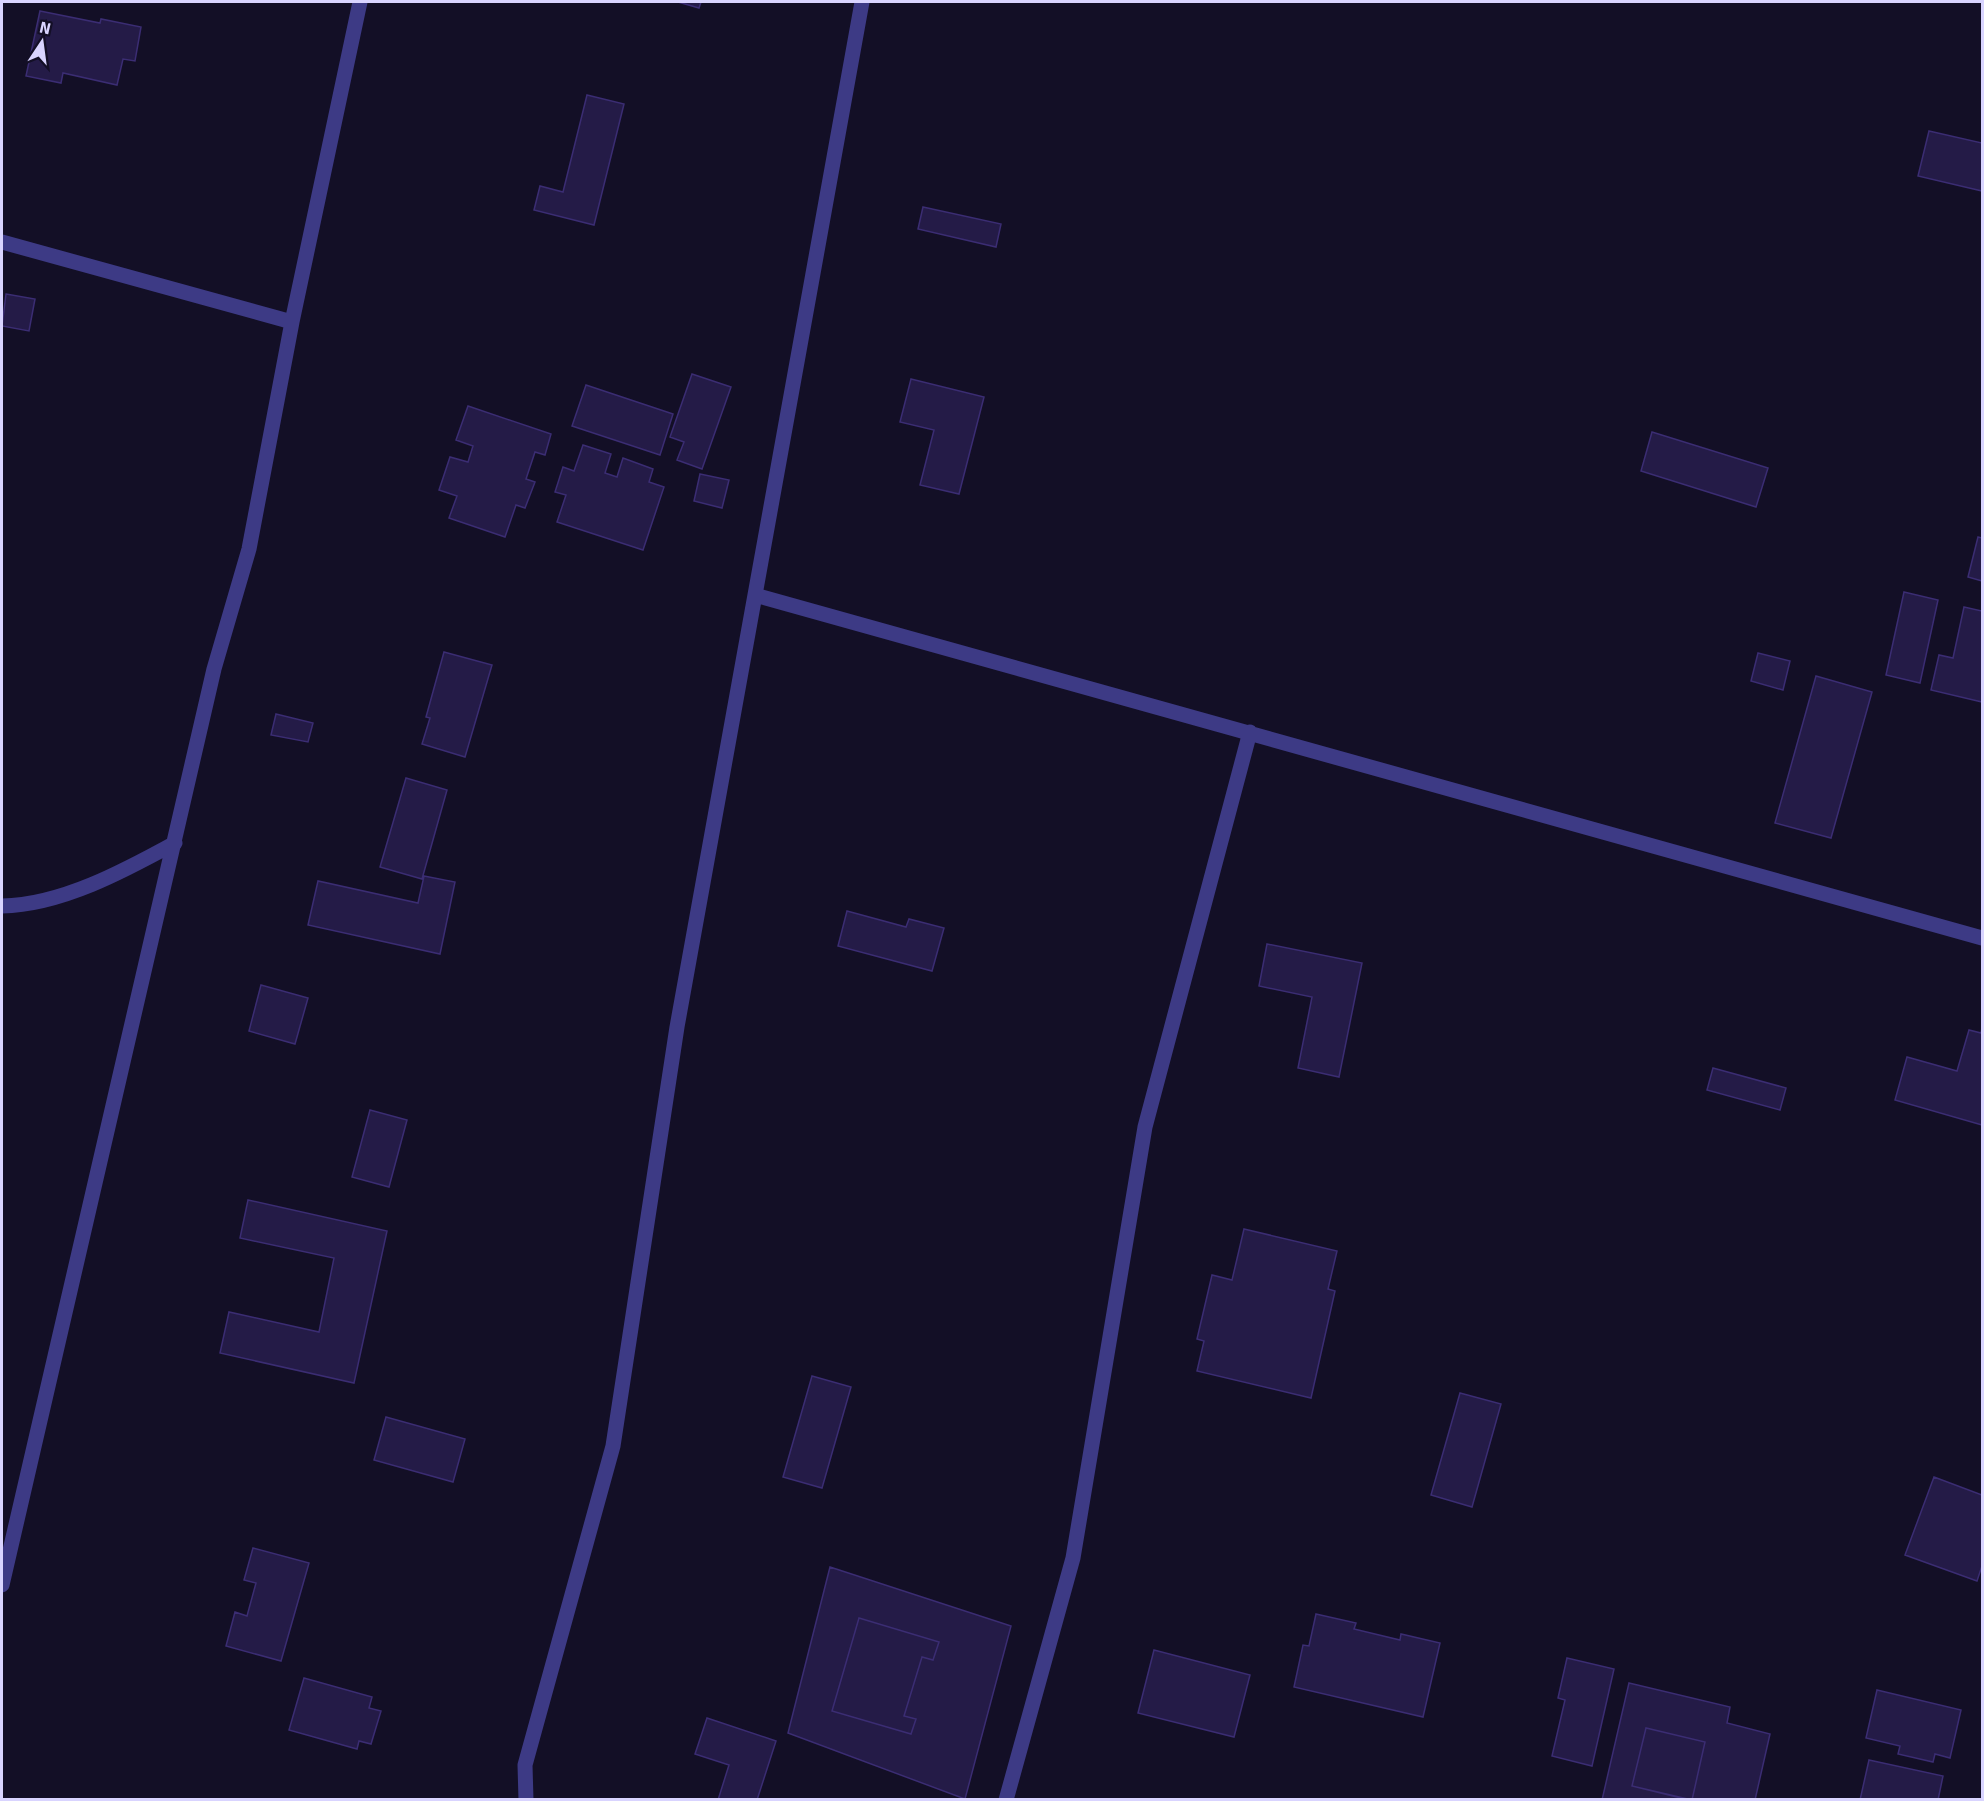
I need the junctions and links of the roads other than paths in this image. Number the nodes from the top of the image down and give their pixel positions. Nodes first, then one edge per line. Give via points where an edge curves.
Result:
1 (360, 2) edge
2 (862, 2) edge
3 (2, 242) edge
4 (292, 322) junction
5 (755, 595) junction
6 (1250, 732) junction
7 (175, 843) junction
8 (2, 906) edge
9 (1983, 938) edge
10 (2, 1585) edge
11 (526, 1800) edge
12 (1006, 1800) edge

1 - 4 street
2 - 5 street
3 - 4 street
4 - 7 street via 249,549 214,669
5 - 6 street
5 - 11 street via 677,1027 613,1446 525,1765
6 - 9 street
6 - 12 street via 1145,1127 1073,1558
7 - 8 street via 118,874 64,894
7 - 10 street

